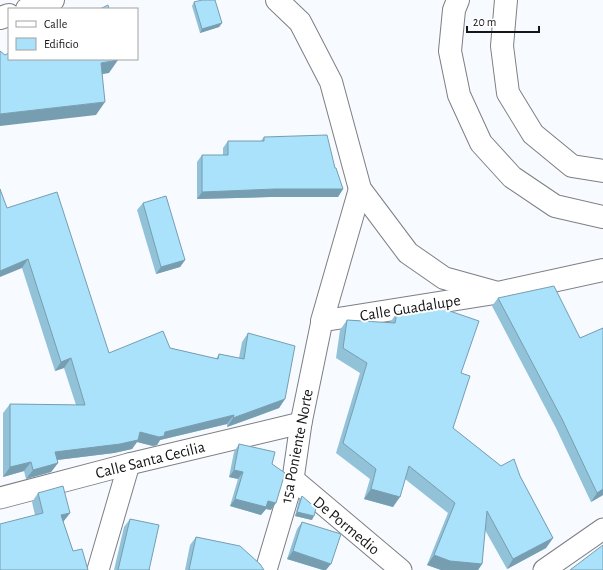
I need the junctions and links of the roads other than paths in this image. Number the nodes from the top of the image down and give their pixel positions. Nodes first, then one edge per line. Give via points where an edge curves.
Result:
1 (53, 0) edge
2 (277, 0) edge
3 (458, 0) edge
4 (506, 0) edge
5 (30, 8) edge
6 (603, 172) edge
7 (360, 189) junction
8 (603, 217) edge
9 (603, 270) edge
10 (498, 293) junction
11 (322, 321) junction
12 (301, 423) junction
13 (129, 464) junction
14 (293, 479) junction
15 (0, 498) edge
16 (603, 529) edge
17 (98, 570) edge
18 (266, 570) edge
19 (400, 570) edge
20 (544, 570) edge

1 - 5 main road
2 - 7 main road via 300,22 331,82
3 - 8 main road via 454,10 450,51 459,95 481,143 512,178 555,206
4 - 6 main road via 502,46 508,93 533,134 572,166
7 - 10 main road via 408,253 444,278
7 - 11 main road
9 - 10 main road
10 - 11 street, Calle Guadalupe
11 - 12 street, 15a Poniente Norte
12 - 13 street, Calle Santa Cecilia
12 - 14 street, 15a Poniente Norte
13 - 15 street, Calle Santa Cecilia
13 - 17 street
14 - 18 street, 15a Poniente Norte
14 - 19 street, De Pormedio
16 - 20 street

